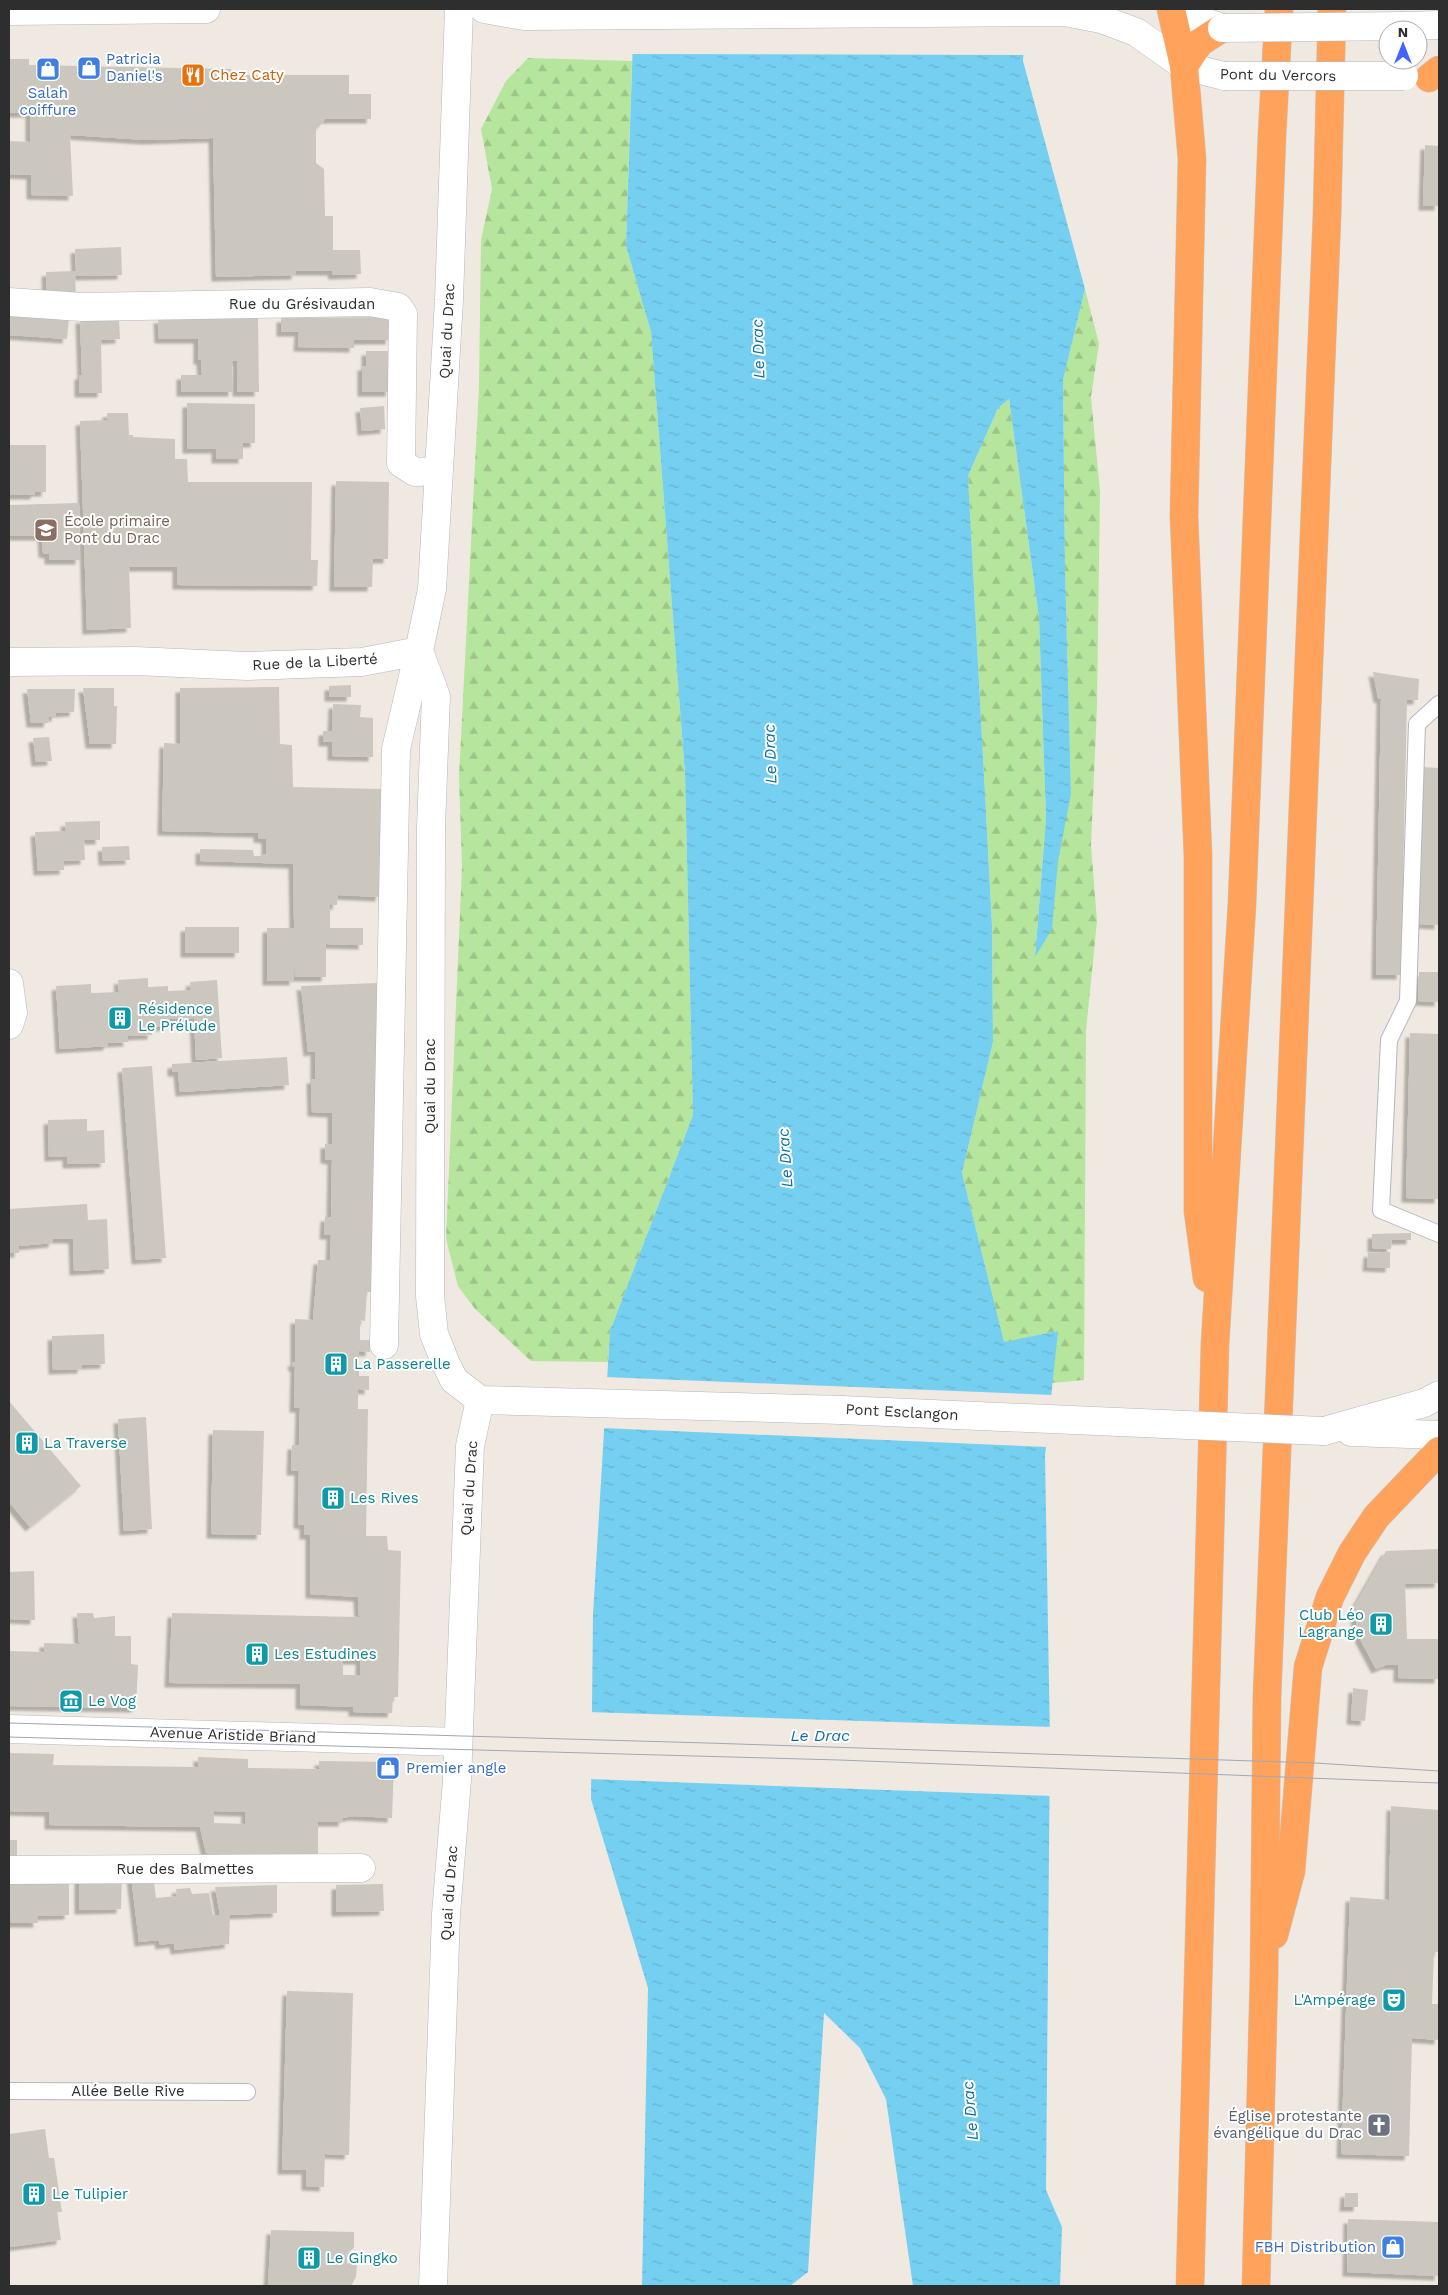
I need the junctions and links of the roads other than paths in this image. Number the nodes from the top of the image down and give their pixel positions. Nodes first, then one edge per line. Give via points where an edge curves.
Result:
1 (206, 9) edge
2 (459, 9) edge
3 (484, 9) edge
4 (1171, 9) edge
5 (1176, 9) edge
6 (1280, 9) edge
7 (1332, 9) edge
8 (1073, 10) edge
9 (9, 11) edge
10 (1439, 25) edge
11 (1222, 28) junction
12 (1184, 66) junction
13 (1428, 76) edge
14 (9, 302) edge
15 (438, 471) junction
16 (419, 651) junction
17 (9, 662) edge
18 (1439, 704) edge
19 (9, 983) edge
20 (9, 1025) edge
21 (1439, 1234) edge
22 (1215, 1344) junction
23 (384, 1345) dead end
24 (1439, 1395) edge
25 (480, 1400) junction
26 (1324, 1431) junction
27 (1439, 1435) edge
28 (1439, 1451) edge
29 (9, 1729) edge
30 (458, 1742) junction
31 (361, 1868) dead end
32 (9, 1870) edge
33 (1264, 1975) junction
34 (9, 2091) edge
35 (247, 2092) dead end
36 (433, 2286) edge
37 (1190, 2286) edge
38 (1256, 2286) edge

1 - 9 street
2 - 15 street, Quai du Drac via 449,300
3 - 8 street, Pont du Vercors via 524,16
4 - 12 highway
5 - 11 street via 1196,20
6 - 22 highway via 1272,135 1242,904
7 - 33 highway via 1326,256 1267,1696
8 - 12 street, Pont du Vercors via 1136,32
10 - 11 street, bridge
11 - 12 highway via 1199,44
12 - 13 street, Pont du Vercors, bridge via 1224,76
12 - 22 highway via 1192,159 1184,516 1198,856 1198,1211
14 - 15 street, Rue du Grésivaudan via 82,307 370,302 398,307 403,314 401,463 415,472
15 - 16 street, Quai du Drac via 432,589
16 - 17 street, Rue de la Liberté via 360,643 135,661
16 - 23 street, Quai du Drac via 396,749
16 - 25 street, Quai du Drac via 436,696 431,827 430,1296 434,1334 446,1364 454,1380
18 - 21 lane via 1418,724 1408,1001 1389,1040 1381,1210
19 - 20 street via 13,1013
22 - 37 highway
24 - 26 street via 1424,1404
25 - 26 street, Pont Esclangon, bridge via 851,1410
25 - 30 street, Quai du Drac via 470,1446
26 - 27 street, Pont Esclangon
28 - 33 highway via 1376,1517 1352,1553 1330,1597 1308,1667 1291,1871
29 - 30 street, Avenue Aristide Briand
30 - 36 street, Quai du Drac via 446,1914
31 - 32 street, Rue des Balmettes
33 - 38 highway
34 - 35 lane, Allée Belle Rive

